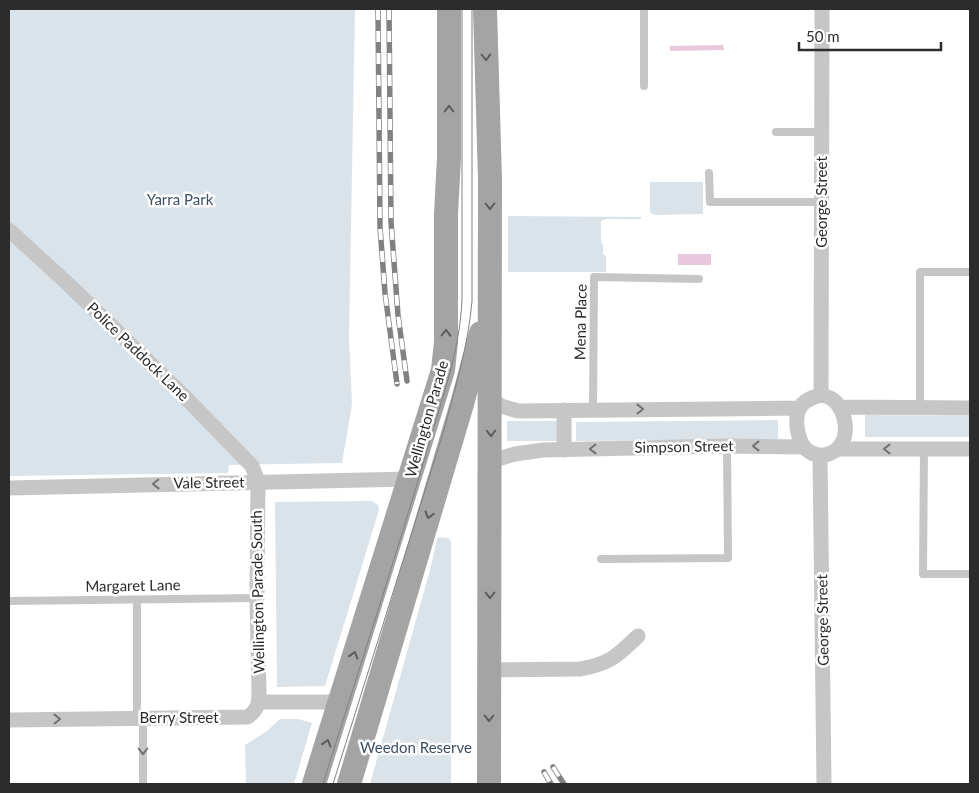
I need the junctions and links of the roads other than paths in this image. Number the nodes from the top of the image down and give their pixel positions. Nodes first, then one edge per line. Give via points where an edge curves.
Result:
1 (449, 9) edge
2 (485, 9) edge
3 (644, 9) edge
4 (822, 9) edge
5 (644, 86) dead end
6 (776, 132) dead end
7 (822, 132) junction
8 (709, 173) dead end
9 (822, 202) junction
10 (9, 230) edge
11 (970, 272) edge
12 (489, 279) junction
13 (698, 279) dead end
14 (821, 395) junction
15 (490, 398) junction
16 (839, 407) junction
17 (920, 407) junction
18 (800, 408) junction
19 (970, 408) edge
20 (564, 410) junction
21 (593, 410) junction
22 (727, 446) junction
23 (804, 447) junction
24 (837, 449) junction
25 (924, 449) junction
26 (970, 449) edge
27 (564, 450) junction
28 (820, 455) junction
29 (491, 461) junction
30 (439, 478) junction
31 (409, 479) junction
32 (258, 482) junction
33 (9, 488) edge
34 (601, 559) dead end
35 (970, 574) edge
36 (257, 598) junction
37 (137, 600) junction
38 (9, 601) edge
39 (638, 636) dead end
40 (489, 670) junction
41 (259, 702) junction
42 (340, 702) junction
43 (374, 702) junction
44 (140, 718) junction
45 (9, 720) edge
46 (143, 784) edge
47 (314, 784) edge
48 (349, 784) edge
49 (489, 784) edge
50 (824, 784) edge

31 -> 1 main road, Wellington Parade via 441,381 445,357
2 -> 12 main road, Wellington Parade via 490,157
3 - 5 lane
4 - 7 street, George Street
6 - 7 lane
7 - 9 street, George Street
8 - 9 lane via 710,202
9 - 14 street, George Street
10 - 32 street, Police Paddock Lane via 185,397 252,466
11 - 17 lane via 920,272
12 - 15 main road, Wellington Parade
12 - 30 main road, Wellington Parade via 476,354
13 - 21 lane, Mena Place via 594,278
14 - 16 street via 833,399
14 - 18 street via 806,401
15 - 20 street via 510,410
15 -> 29 main road, Wellington Parade
16 - 17 street
16 - 24 street via 845,426 844,438
17 - 19 street
21 -> 18 street
18 - 23 street via 797,429
20 - 21 street
20 - 27 street
23 -> 22 street, Simpson Street
22 -> 27 street, Simpson Street
22 - 34 lane via 728,558
23 - 28 street
25 -> 24 street
24 - 28 street
25 - 26 street
25 - 35 lane via 923,574
27 - 29 street, Simpson Street via 528,451
28 - 50 street, George Street
29 -> 40 main road, Wellington Parade
30 - 31 main road
30 -> 43 main road, Wellington Parade
31 - 32 street, Vale Street
42 -> 31 main road, Wellington Parade
32 -> 33 street, Vale Street
32 - 36 street, Wellington Parade South
36 - 37 lane, Margaret Lane
36 - 41 street, Wellington Parade South
37 - 38 lane, Margaret Lane
37 - 44 lane
39 - 40 street via 614,659 580,670
40 -> 49 main road, Wellington Parade
41 - 42 street
41 - 44 street, Berry Street via 248,717
42 - 43 main road
47 -> 42 main road, Wellington Parade
43 - 48 main road, Wellington Parade
45 -> 44 street, Berry Street
44 -> 46 lane

